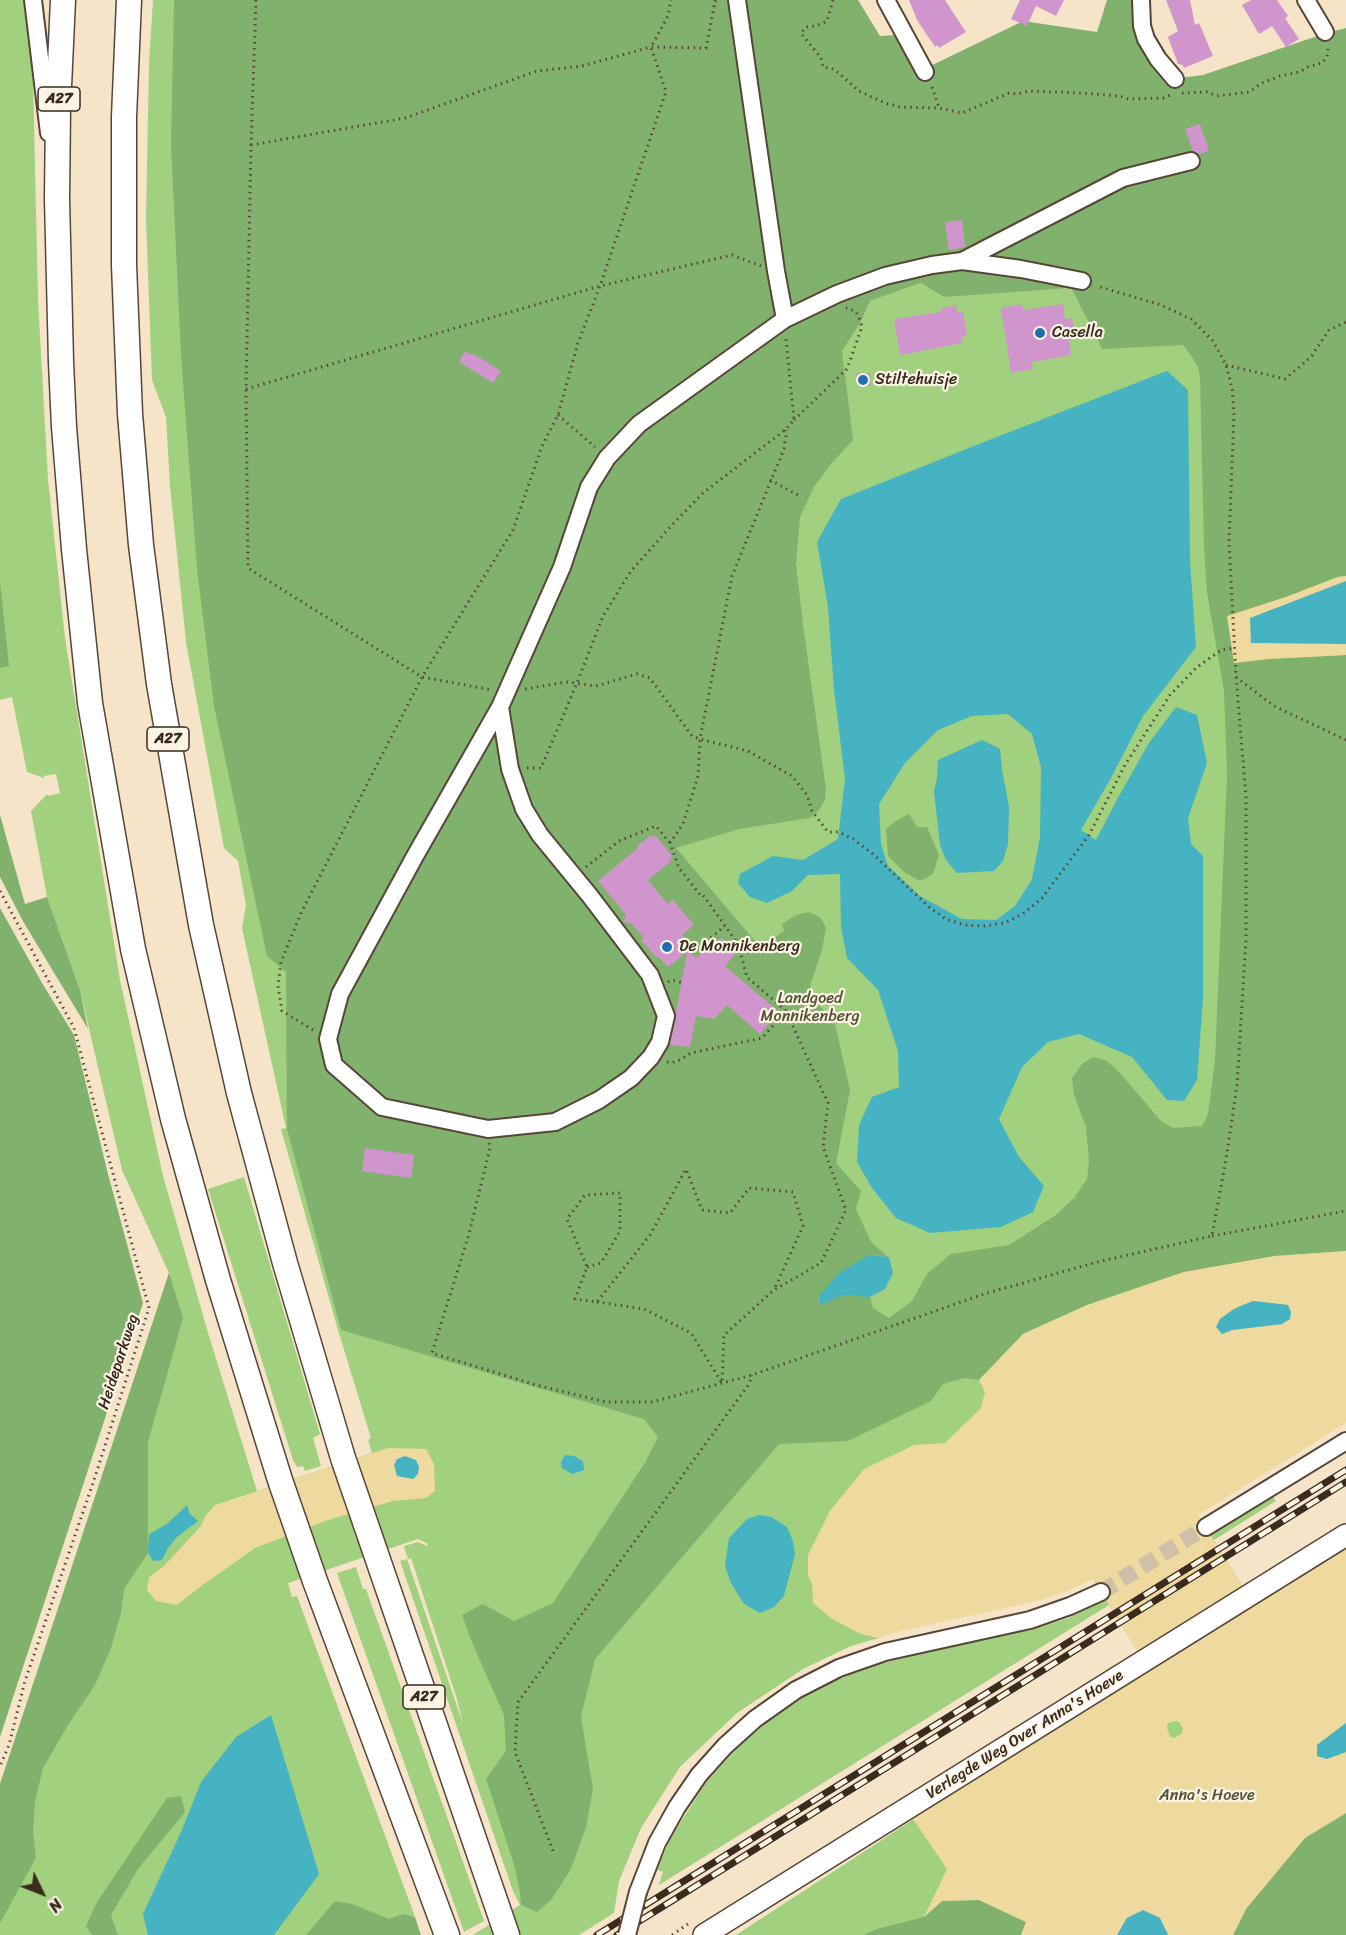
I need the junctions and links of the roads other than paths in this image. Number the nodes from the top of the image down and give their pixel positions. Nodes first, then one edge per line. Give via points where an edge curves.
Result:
1 (33, 0) edge
2 (63, 0) edge
3 (129, 0) edge
4 (736, 0) edge
5 (886, 0) edge
6 (1141, 0) edge
7 (1306, 0) edge
8 (1325, 32) road end
9 (925, 72) road end
10 (1175, 79) dead end
11 (1191, 161) dead end
12 (57, 199) junction
13 (962, 261) junction
14 (1082, 282) road end
15 (784, 319) junction
16 (503, 700) junction
17 (1346, 1441) edge
18 (1206, 1527) tunnel mouth
19 (1346, 1535) edge
20 (1101, 1592) tunnel mouth
21 (504, 1926) edge
22 (447, 1935) edge
23 (627, 1935) edge
24 (704, 1935) edge

1 - 12 street, A27
2 - 12 highway, A27
3 - 21 highway, A27 via 124,265 141,545 159,684 201,925 239,1093 343,1458
4 - 15 street
5 - 9 street
6 - 10 street via 1146,39
7 - 8 street
11 - 13 street via 1124,178
12 - 22 highway, A27 via 61,362 74,549 90,702 133,949 176,1131 280,1480
13 - 14 street
13 - 15 street via 885,276
15 - 16 street via 639,424 607,458 589,487 562,567
16 - 16 street via 340,994 328,1039 333,1065 382,1107 488,1129 555,1122 599,1100 651,1058 660,1042 666,1016 650,975 524,809 510,769
17 - 18 street
19 - 24 main road, Verlegde Weg Over Anna's Hoeve
20 - 23 street, bridge via 1030,1620 885,1652 839,1668 796,1690 755,1719 699,1775 677,1807 657,1843

